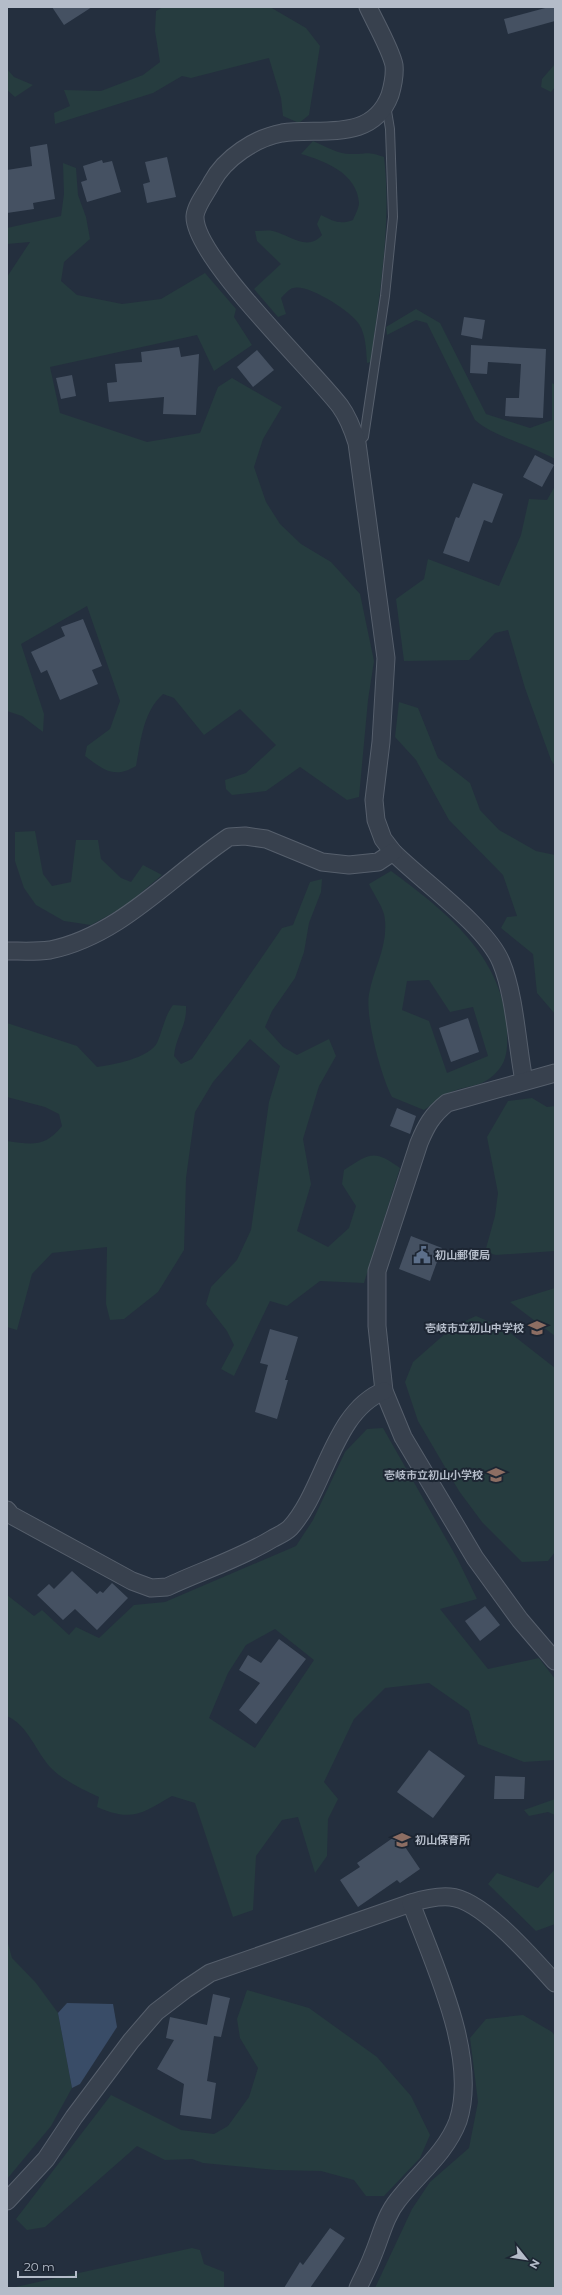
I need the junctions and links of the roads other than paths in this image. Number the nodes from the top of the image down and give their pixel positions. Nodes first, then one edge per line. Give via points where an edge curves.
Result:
1 (368, 7) edge
2 (386, 104) junction
3 (357, 443) junction
4 (393, 852) junction
5 (7, 951) edge
6 (555, 1073) edge
7 (524, 1081) junction
8 (384, 1391) junction
9 (7, 1510) edge
10 (555, 1661) edge
11 (411, 1903) junction
12 (555, 1982) edge
13 (7, 2201) edge
14 (358, 2288) edge

1 - 2 street via 393,63 395,76
2 - 3 lane via 390,129 394,217 364,437
2 - 3 street via 365,124 351,129 282,134 258,141 234,157 216,176 195,215 196,231 206,250 341,407 353,429
3 - 4 street via 386,658 381,742 374,800 376,820 383,839
4 - 5 street via 378,862 349,865 322,862 266,839 229,837 150,898 97,932 49,950
4 - 7 street via 488,940 501,962 510,998
6 - 7 street
7 - 8 street via 447,1103 427,1124 377,1271 377,1326
8 - 9 street via 371,1396 358,1408 340,1437 301,1514 289,1529 257,1548 167,1587 151,1588 132,1581 11,1516
8 - 10 street via 403,1437 475,1558 520,1620
11 - 12 street via 427,1898 451,1896 469,1902 485,1913
11 - 13 street via 210,1974 186,1989 156,2012 131,2041 46,2159
11 - 14 street via 447,2000 462,2056 463,2090 458,2121 438,2155 397,2200 386,2219

